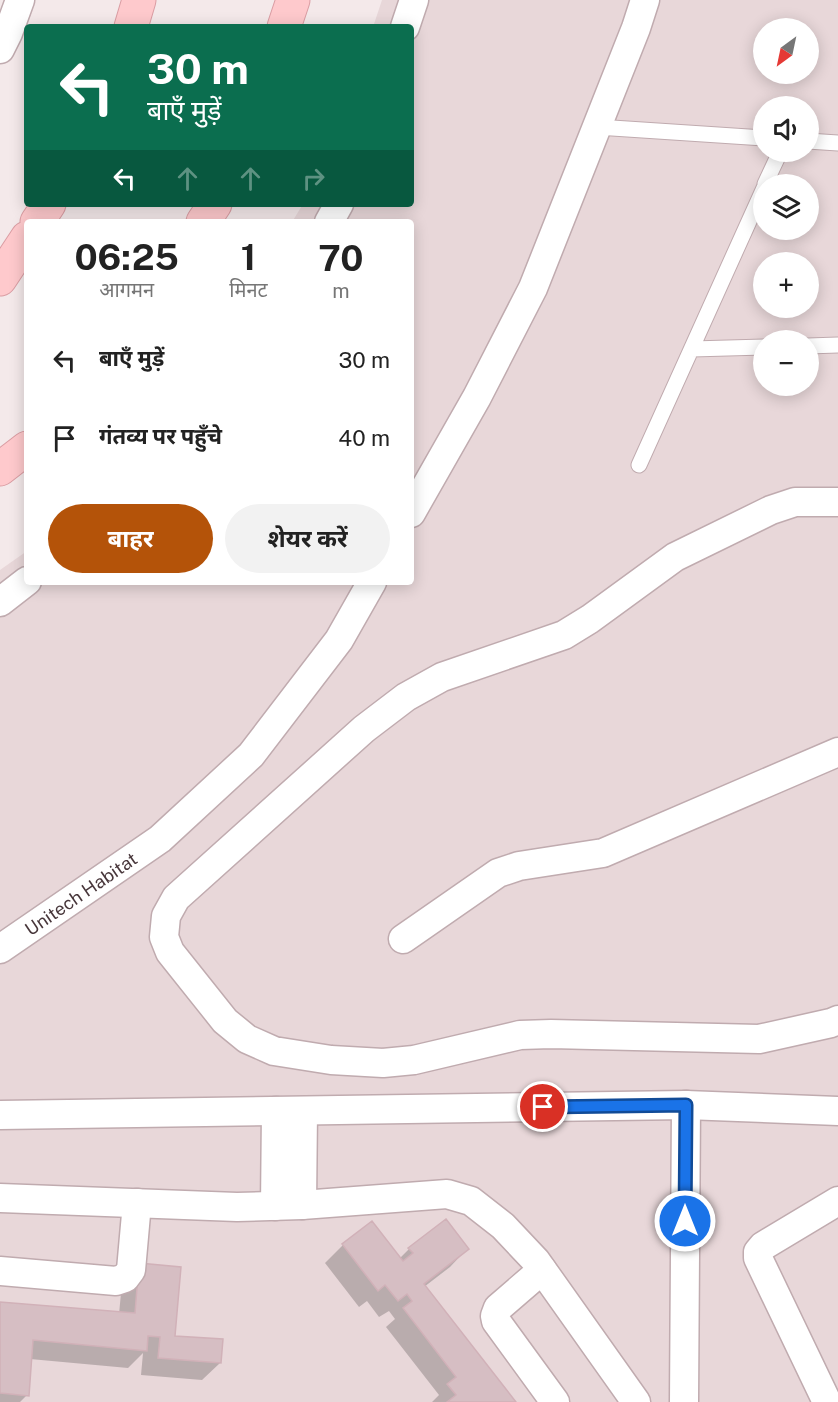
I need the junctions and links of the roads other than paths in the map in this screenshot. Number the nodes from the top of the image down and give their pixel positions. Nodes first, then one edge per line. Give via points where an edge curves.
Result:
1 (20, 0) edge
2 (139, 0) edge
3 (293, 0) edge
4 (414, 0) edge
5 (645, 0) edge
6 (132, 24) edge
7 (285, 24) edge
8 (406, 24) edge
9 (0, 49) edge
10 (597, 127) junction
11 (753, 137) edge
12 (819, 142) edge
13 (838, 143) edge
14 (753, 211) edge
15 (24, 243) edge
16 (0, 279) edge
17 (838, 345) edge
18 (819, 346) edge
19 (753, 347) edge
20 (692, 349) junction
21 (24, 450) edge
22 (639, 465) dead end
23 (0, 469) edge
24 (838, 502) edge
25 (414, 508) edge
26 (24, 583) edge
27 (370, 585) edge
28 (0, 602) edge
29 (838, 752) edge
30 (403, 939) dead end
31 (0, 949) edge
32 (838, 1020) edge
33 (686, 1105) junction
34 (276, 1111) junction
35 (303, 1111) junction
36 (838, 1111) edge
37 (0, 1115) edge
38 (0, 1198) edge
39 (838, 1201) edge
40 (136, 1203) junction
41 (289, 1206) junction
42 (542, 1270) junction
43 (0, 1271) edge
44 (555, 1402) edge
45 (636, 1402) edge
46 (684, 1402) edge
47 (827, 1402) edge

1 - 9 street
2 - 6 main road
3 - 7 main road
4 - 8 street
5 - 10 street
10 - 11 lane
10 - 25 street via 533,288
12 - 13 lane
14 - 20 lane
15 - 16 main road
17 - 18 lane
19 - 20 lane
20 - 22 lane
21 - 23 main road
24 - 32 street via 795,502 771,510 675,557 564,635 442,677 406,697 364,729 176,898 166,916 164,937 170,952 225,1021 247,1039 274,1051 331,1060 414,1060 520,1035 759,1039
26 - 28 street
27 - 31 street, Unitech Habitat via 339,640 251,755 160,839
29 - 30 street via 603,853 498,873
33 - 35 street
33 - 36 street
33 - 46 street
34 - 35 street
34 - 37 street
34 - 41 street
35 - 41 street
38 - 40 street
39 - 47 street via 758,1252
40 - 41 street
40 - 43 street via 131,1270 126,1278 116,1281
41 - 42 street via 447,1194 471,1201 503,1226
42 - 44 street via 498,1308 495,1316
42 - 45 street

